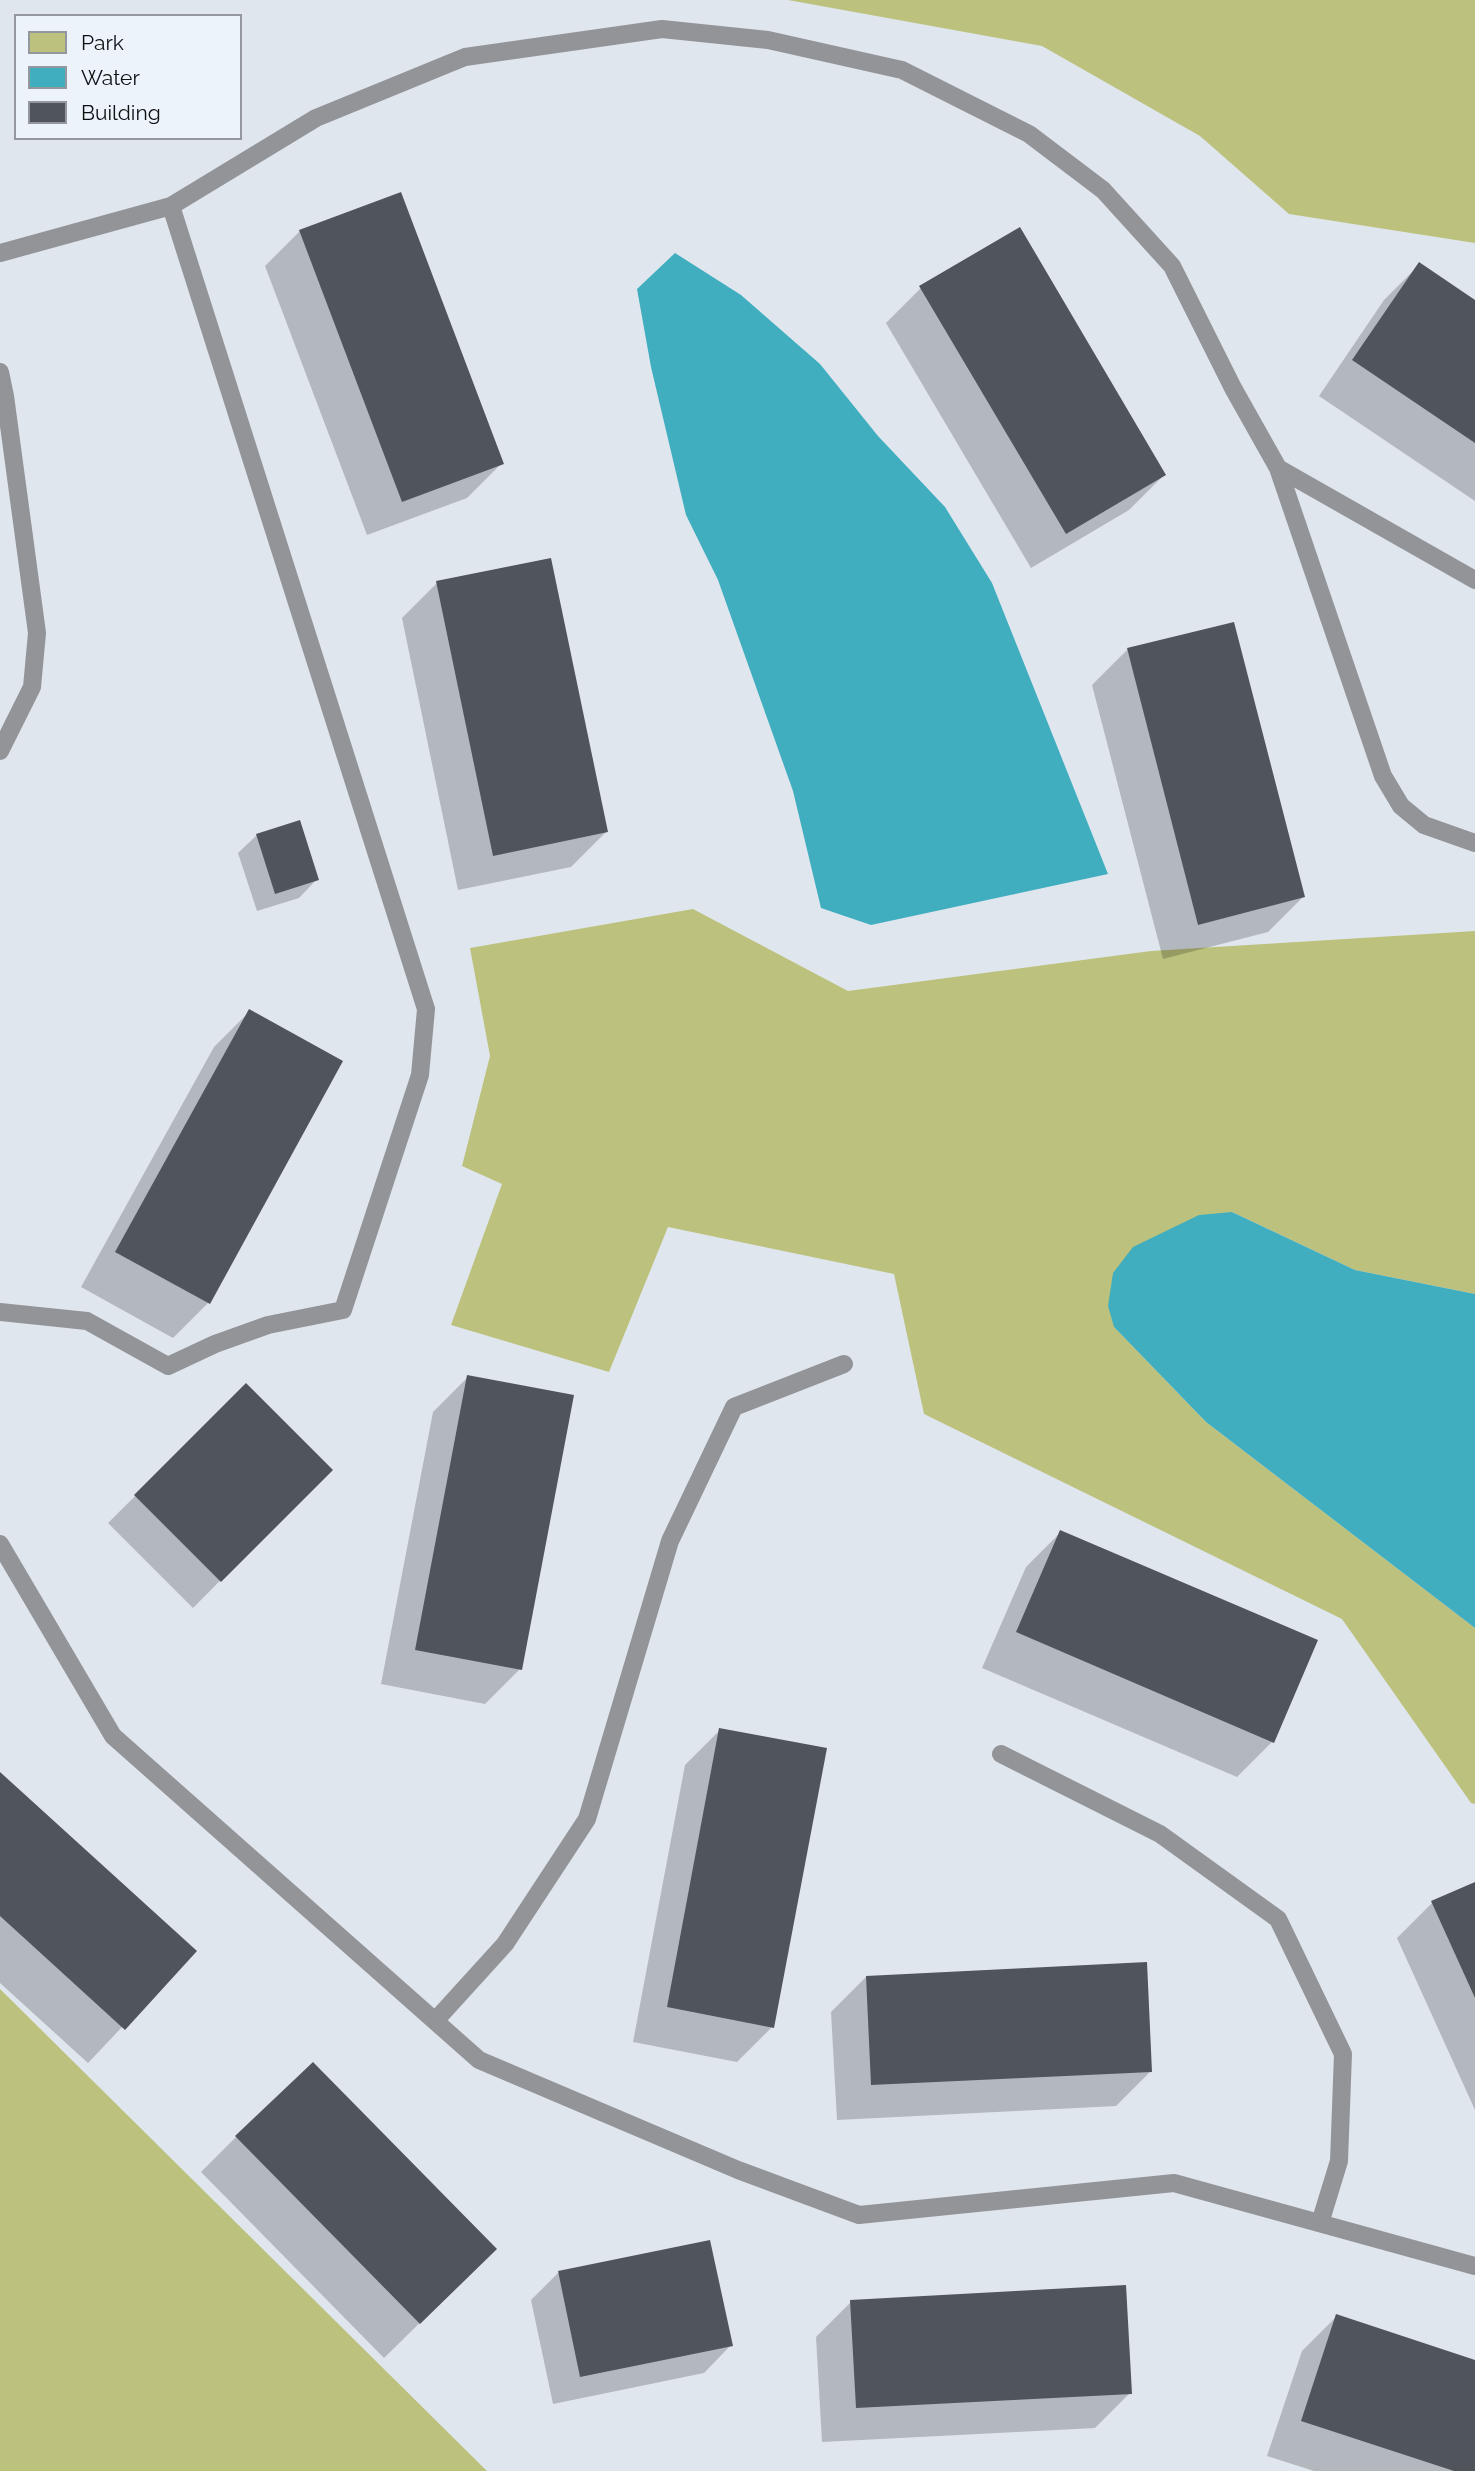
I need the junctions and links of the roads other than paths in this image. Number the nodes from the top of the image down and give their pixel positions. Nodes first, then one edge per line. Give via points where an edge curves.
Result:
1 (171, 206) junction
2 (0, 253) edge
3 (0, 372) edge
4 (1278, 468) junction
5 (1475, 580) edge
6 (0, 751) edge
7 (1475, 844) edge
8 (0, 1312) edge
9 (844, 1364) dead end
10 (0, 1544) edge
11 (1001, 1754) dead end
12 (435, 2021) junction
13 (1320, 2223) junction
14 (1475, 2266) edge

1 - 2 lane
1 - 4 lane via 316,118 466,57 662,29 768,40 902,70 1029,134 1103,190 1172,266
1 - 8 lane via 426,1009 421,1075 343,1310 268,1325 168,1366 87,1321
3 - 6 lane via 37,633 32,687
4 - 5 lane
4 - 7 lane via 1384,776 1401,806 1424,825
9 - 12 lane via 733,1407 670,1541 587,1819 505,1944
10 - 12 lane via 113,1735
11 - 13 lane via 1160,1834 1278,1919 1343,2054 1339,2161
12 - 13 lane via 479,2060 738,2170 859,2215 1174,2183
13 - 14 lane

